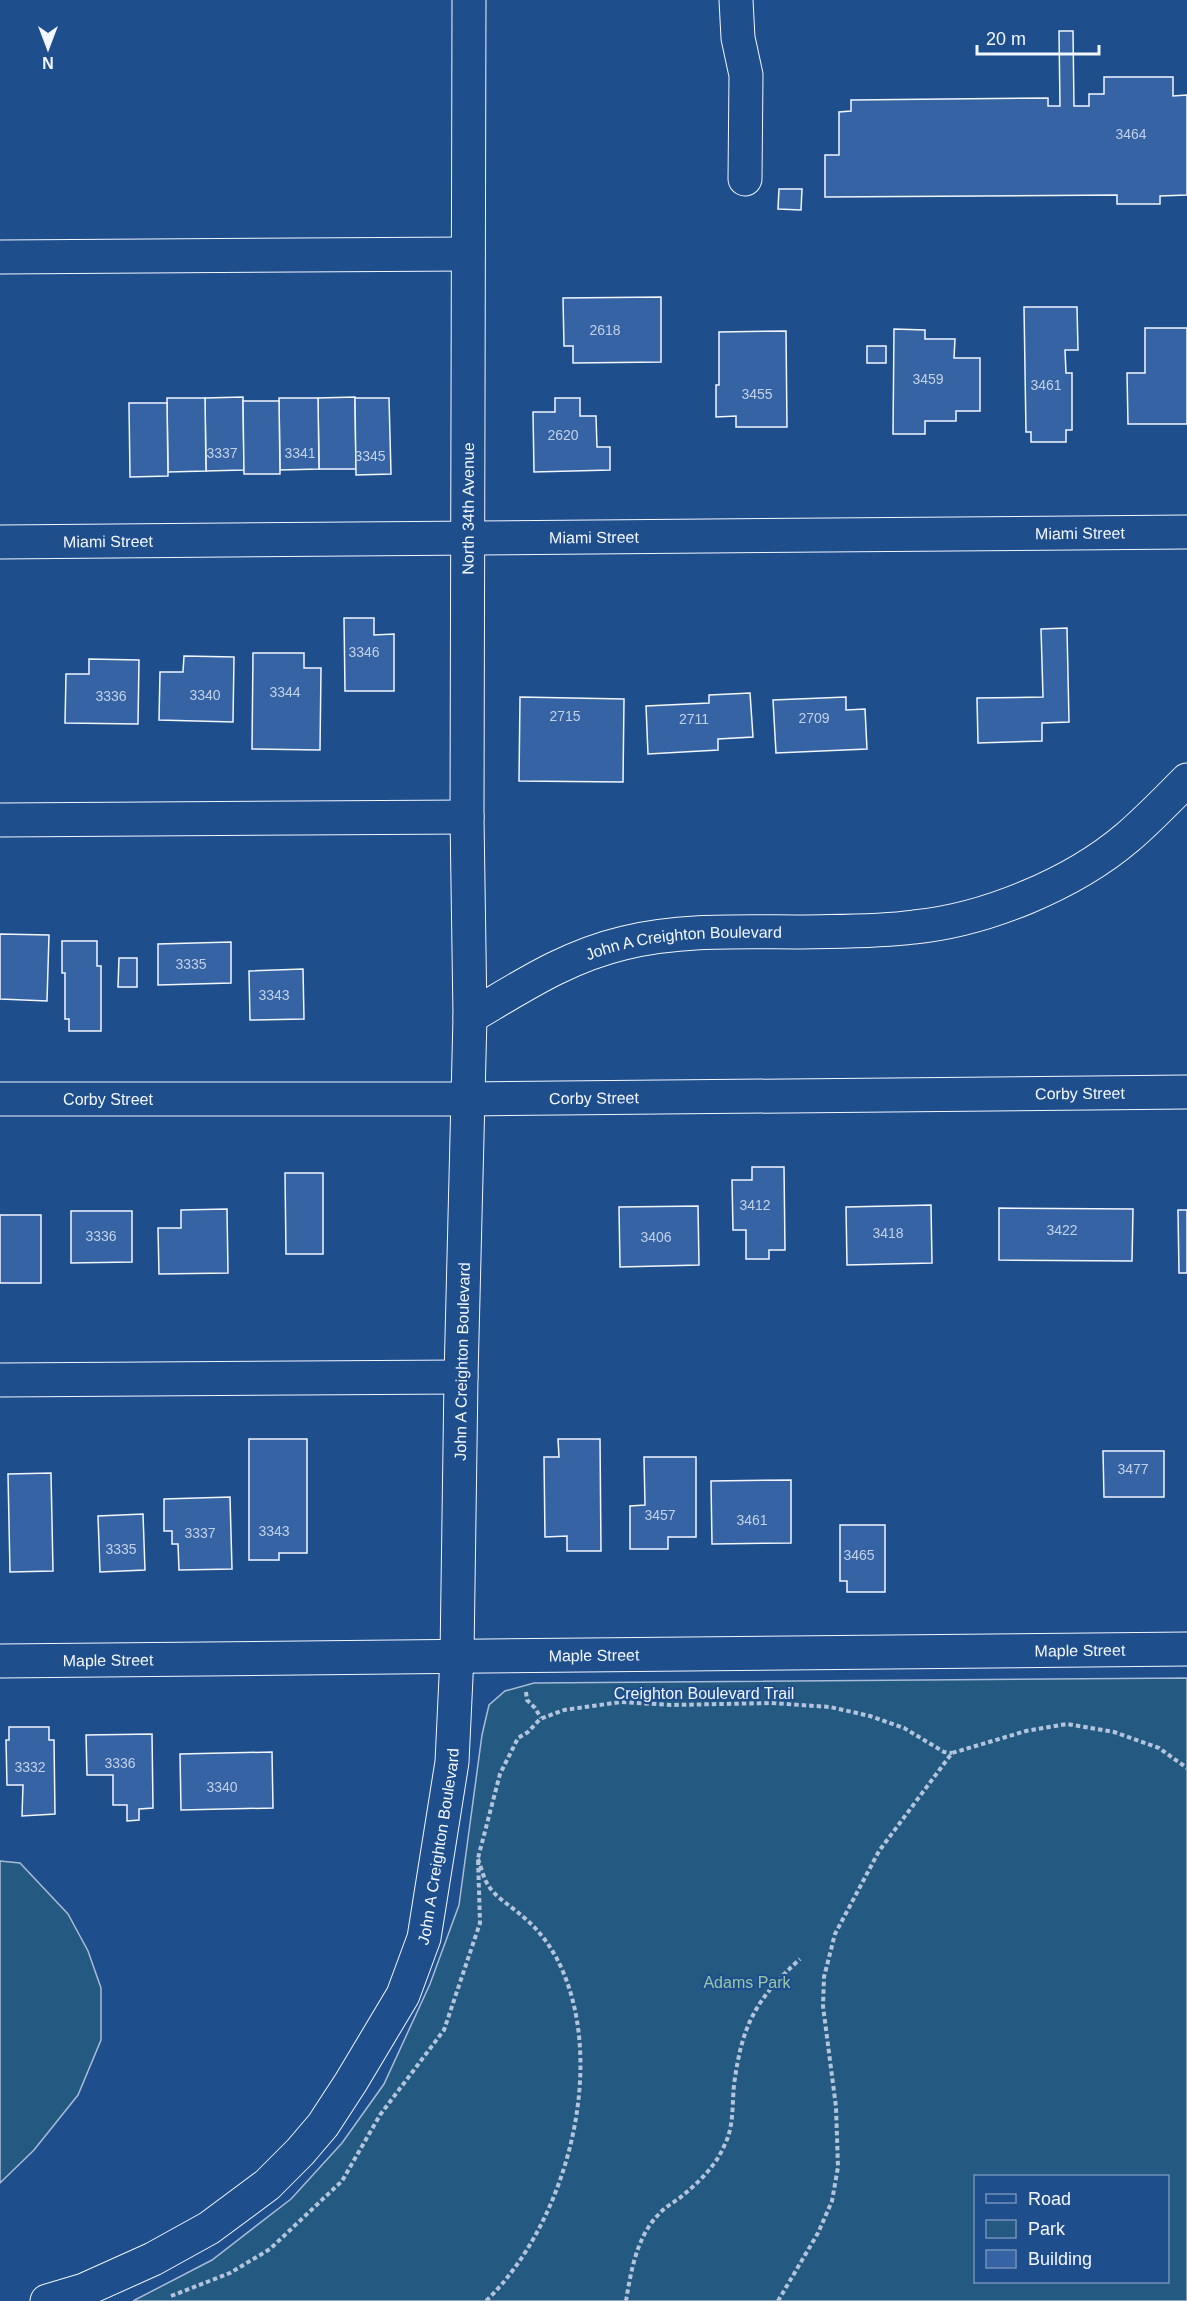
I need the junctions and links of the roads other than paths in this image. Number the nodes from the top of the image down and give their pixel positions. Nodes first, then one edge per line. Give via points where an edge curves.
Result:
1 (469, 0) edge
2 (736, 0) edge
3 (745, 179) dead end
4 (468, 254) junction
5 (0, 257) edge
6 (1187, 532) edge
7 (467, 537) junction
8 (0, 542) edge
9 (1187, 780) edge
10 (467, 817) junction
11 (0, 820) edge
12 (470, 1017) junction
13 (1187, 1092) edge
14 (0, 1099) edge
15 (468, 1099) junction
16 (461, 1377) junction
17 (0, 1380) edge
18 (1187, 1649) edge
19 (457, 1656) junction
20 (0, 1661) edge
21 (47, 2301) edge

1 - 4 street, North 34th Avenue
2 - 3 street via 738,38 746,75
4 - 5 street
4 - 7 street, North 34th Avenue
6 - 7 street, Miami Street
7 - 8 street, Miami Street
7 - 10 street, North 34th Avenue
9 - 12 street, John A Creighton Boulevard via 1128,837 1097,860 1029,897 988,912 916,927 873,931 700,933 625,943 553,968
10 - 11 street
10 - 12 street, North 34th Avenue
12 - 15 street, John A Creighton Boulevard
13 - 15 street, Corby Street
14 - 15 street, Corby Street
15 - 16 street, John A Creighton Boulevard
16 - 17 street
16 - 19 street, John A Creighton Boulevard
18 - 19 street, Maple Street
19 - 20 street, Maple Street
19 - 21 street, John A Creighton Boulevard via 452,1762 424,1938 403,1995 351,2082 300,2152 267,2185 209,2228 153,2259 84,2290

